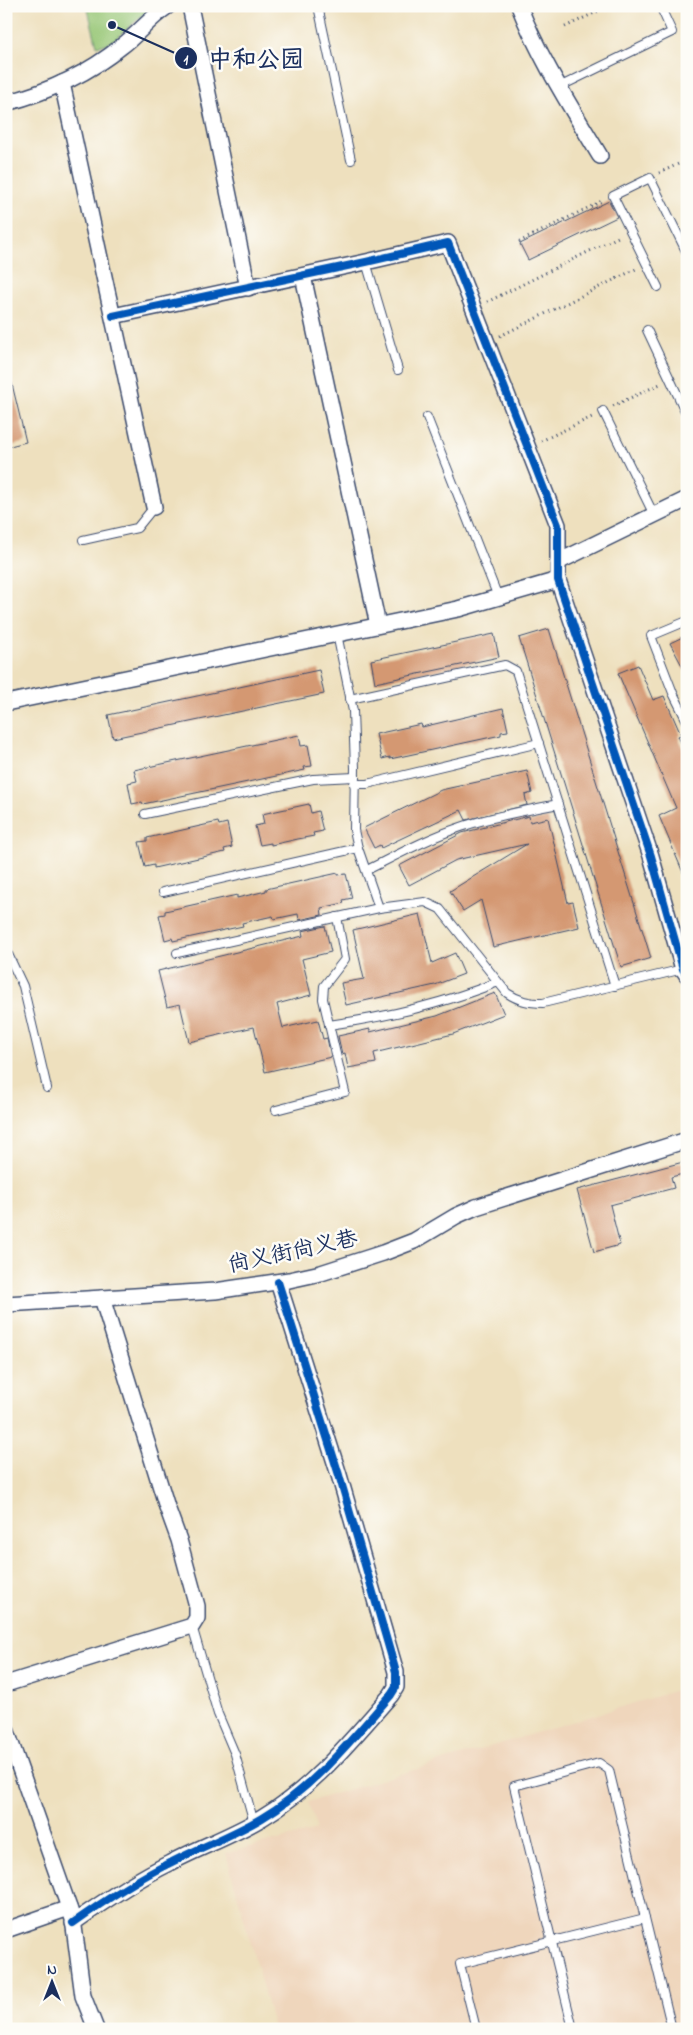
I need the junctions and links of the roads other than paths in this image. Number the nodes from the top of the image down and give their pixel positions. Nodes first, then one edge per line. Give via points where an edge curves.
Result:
1 (168, 6) edge
2 (190, 6) edge
3 (318, 6) edge
4 (519, 6) edge
5 (660, 6) edge
6 (62, 83) junction
7 (559, 87) junction
8 (6, 103) edge
9 (600, 156) dead end
10 (351, 160) dead end
11 (687, 253) edge
12 (366, 262) junction
13 (303, 276) junction
14 (658, 287) dead end
15 (248, 288) junction
16 (113, 316) junction
17 (647, 330) dead end
18 (398, 370) dead end
19 (603, 411) dead end
20 (687, 415) edge
21 (427, 417) dead end
22 (687, 499) edge
23 (154, 507) joint
24 (654, 515) junction
25 (83, 540) dead end
26 (558, 562) junction
27 (558, 580) junction
28 (498, 597) junction
29 (687, 621) edge
30 (378, 625) junction
31 (337, 634) junction
32 (350, 699) junction
33 (6, 703) edge
34 (687, 721) edge
35 (539, 743) junction
36 (354, 781) junction
37 (558, 804) junction
38 (145, 814) dead end
39 (358, 848) junction
40 (366, 870) junction
41 (163, 892) dead end
42 (379, 908) junction
43 (337, 918) junction
44 (6, 950) edge
45 (177, 952) dead end
46 (685, 972) edge
47 (498, 982) junction
48 (615, 986) junction
49 (329, 1025) junction
50 (47, 1088) dead end
51 (276, 1110) dead end
52 (687, 1140) edge
53 (278, 1282) junction
54 (102, 1298) junction
55 (6, 1304) edge
56 (192, 1626) junction
57 (6, 1684) edge
58 (6, 1730) edge
59 (254, 1823) junction
60 (69, 1908) junction
61 (645, 1918) junction
62 (73, 1924) junction
63 (6, 1930) edge
64 (552, 1942) junction
65 (96, 2029) edge
66 (476, 2029) edge
67 (573, 2029) edge
68 (672, 2029) edge

1 - 6 street via 102,61
2 - 15 street
3 - 10 lane
4 - 7 street
5 - 7 lane via 672,32
6 - 8 street
6 - 16 street
7 - 9 street
11 - 14 lane via 650,178 613,196
12 - 13 street
12 - 18 lane
12 - 26 street via 448,243 558,525
13 - 15 street
13 - 30 street
15 - 16 street
16 - 23 street
17 - 20 lane
19 - 24 lane
21 - 28 lane
22 - 24 street
23 - 25 lane via 137,528
24 - 26 street
26 - 27 street
27 - 28 street
27 - 46 street via 651,856
28 - 30 street
29 - 34 lane via 651,636
30 - 31 street
31 - 32 lane
31 - 33 street
32 - 35 lane via 505,665 516,670
32 - 36 lane
35 - 36 lane via 367,784
35 - 37 lane
36 - 38 lane via 313,779
36 - 39 lane via 354,830
37 - 40 lane via 460,827
37 - 48 lane
39 - 40 lane
39 - 41 lane
40 - 42 lane
42 - 43 lane
42 - 47 lane via 426,902 440,909
43 - 45 lane
43 - 49 lane via 345,959 324,986 323,999
44 - 50 lane via 23,986
46 - 48 lane
47 - 48 lane via 514,998 529,1003 543,1003
47 - 49 lane via 414,1010
49 - 51 lane via 345,1092
52 - 53 street, 尚义街尚义巷 via 476,1207 414,1241 353,1264
53 - 54 street, 尚义街尚义巷 via 215,1291
53 - 59 street via 339,1475 397,1682 391,1695 324,1770
54 - 55 street, 尚义街尚义巷
54 - 56 street via 179,1540 198,1612
56 - 57 street
56 - 59 lane via 218,1714 235,1754
58 - 60 street
59 - 62 street via 147,1874
60 - 62 street
60 - 63 street
61 - 64 lane
61 - 64 lane via 609,1770 599,1764 514,1786
61 - 68 lane
62 - 65 street via 83,1996
64 - 66 lane via 460,1964
64 - 67 lane

